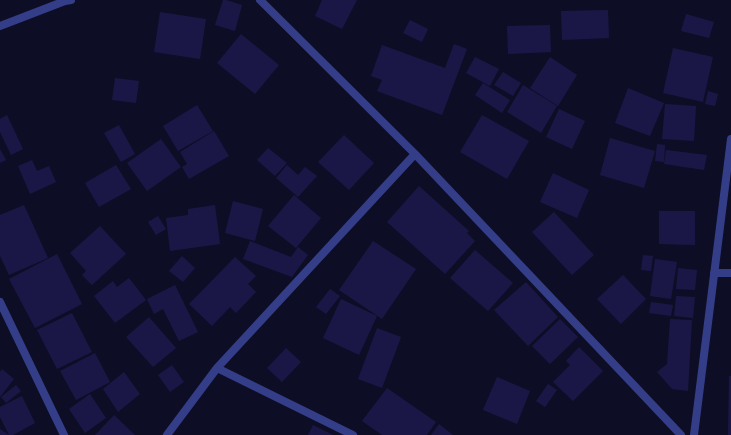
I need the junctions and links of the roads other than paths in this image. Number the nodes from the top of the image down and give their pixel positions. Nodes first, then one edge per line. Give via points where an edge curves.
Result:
1 (71, 0) edge
2 (260, 0) edge
3 (0, 26) edge
4 (731, 139) edge
5 (415, 154) junction
6 (714, 273) junction
7 (731, 273) edge
8 (0, 302) edge
9 (217, 368) junction
10 (64, 435) edge
11 (167, 435) edge
12 (353, 435) edge
13 (681, 435) edge
14 (694, 435) edge

1 - 3 street
2 - 5 street
4 - 6 street
5 - 9 street
5 - 13 street
6 - 7 street
6 - 14 street
8 - 10 street
9 - 11 street
9 - 12 street

